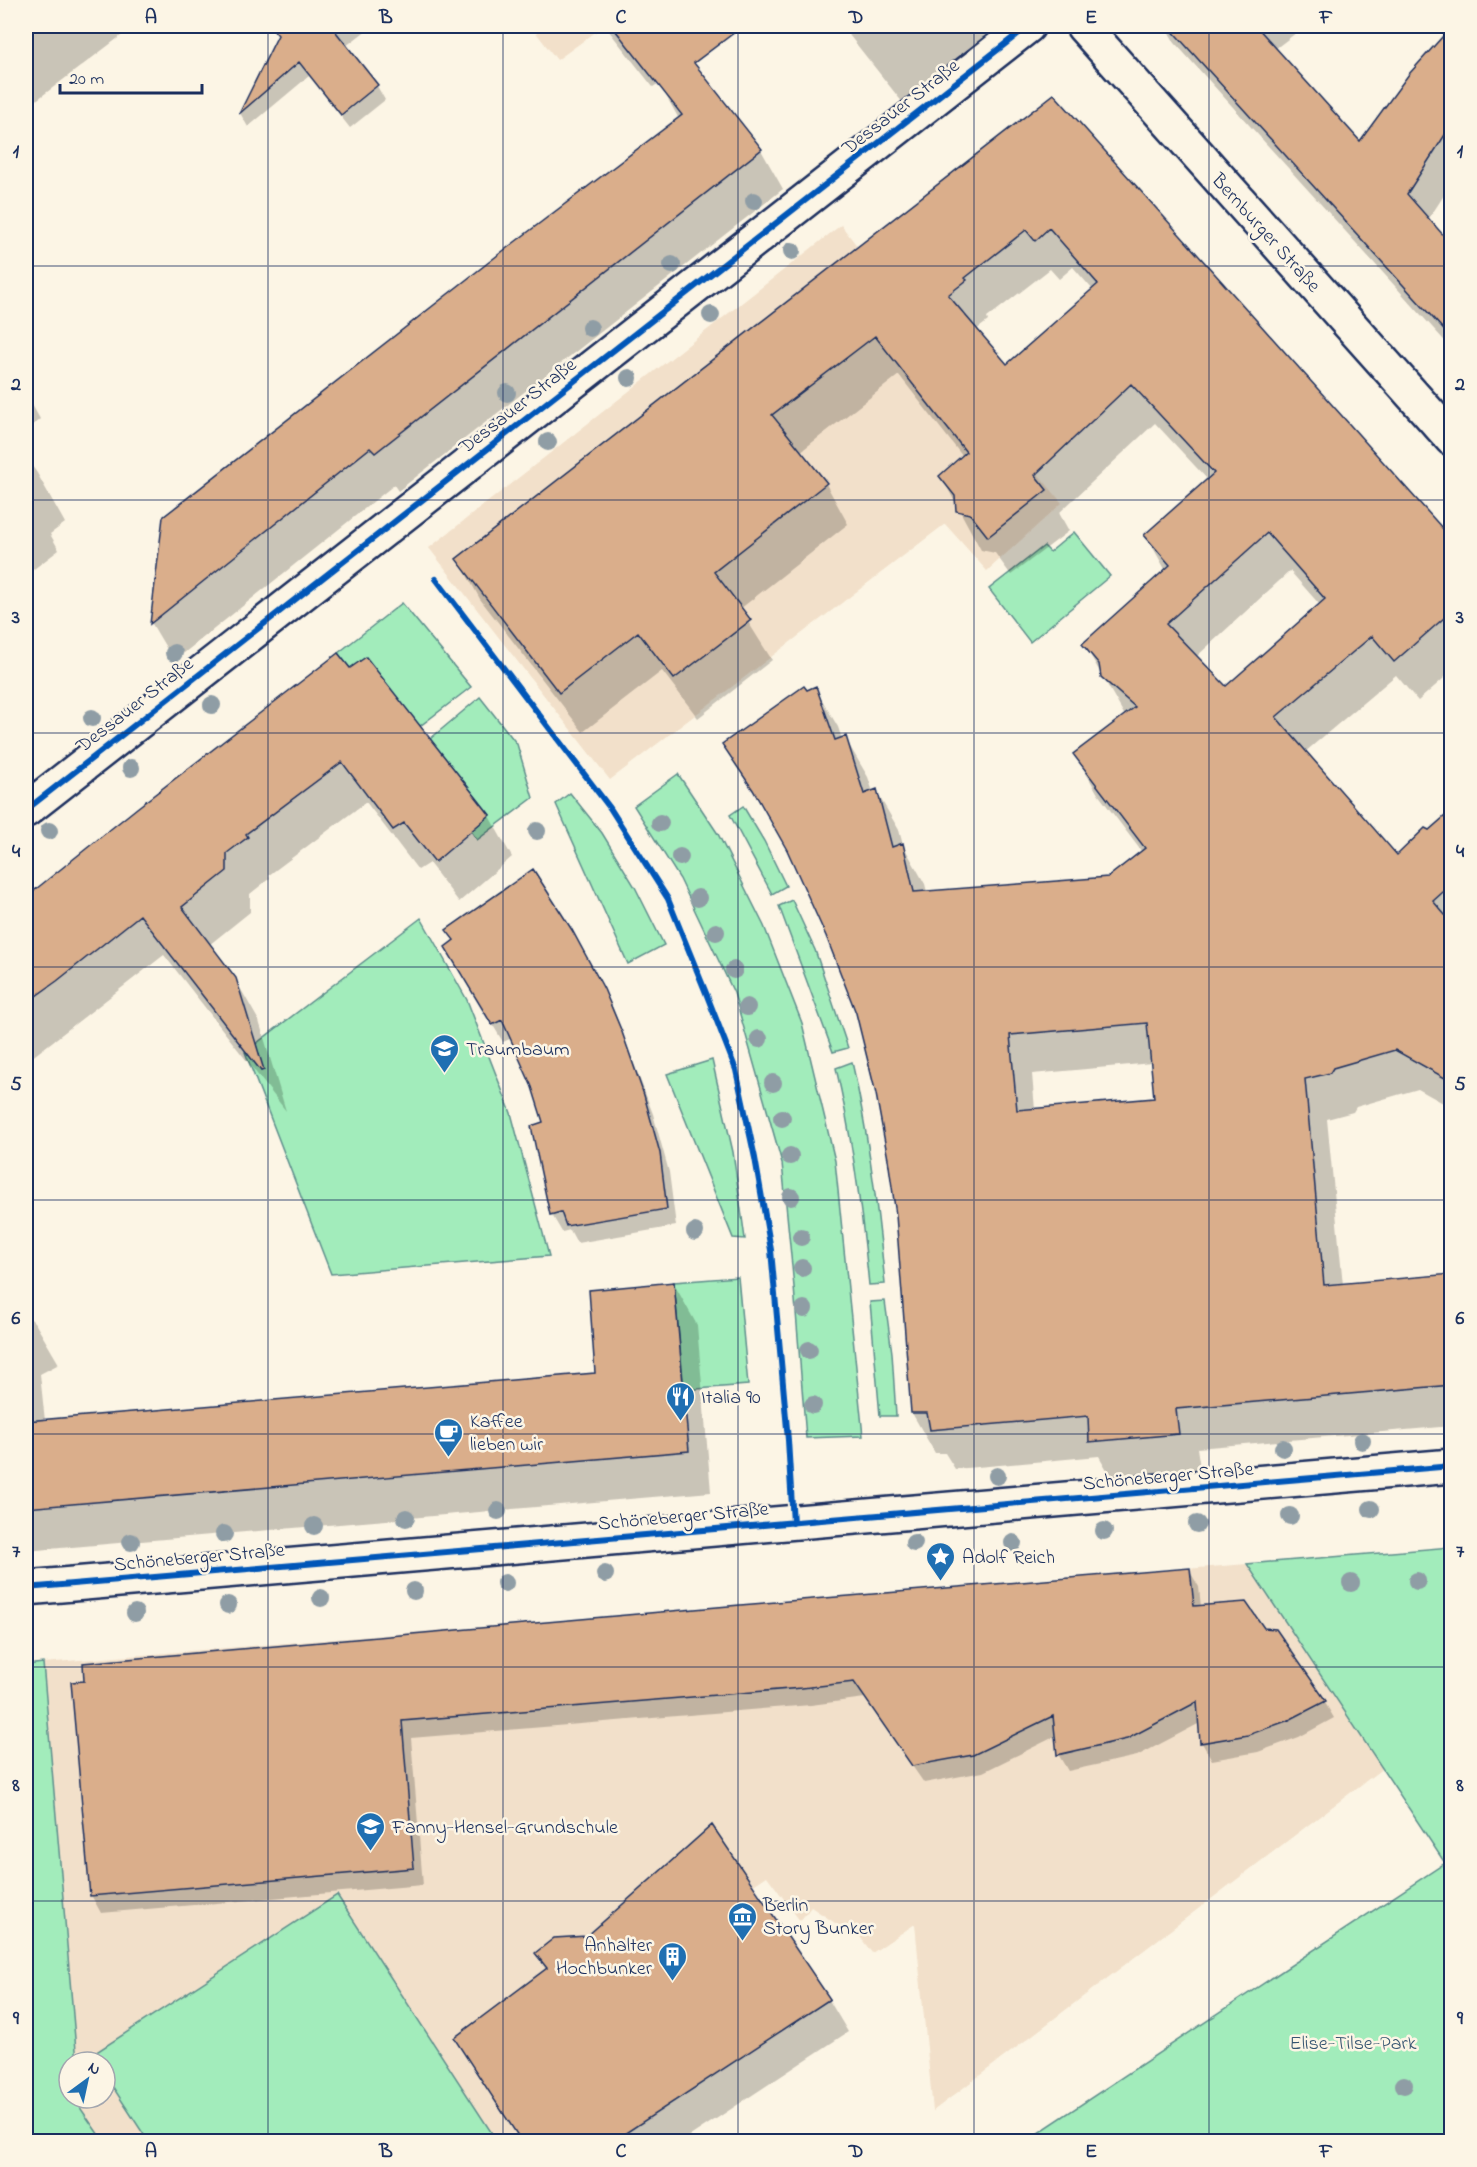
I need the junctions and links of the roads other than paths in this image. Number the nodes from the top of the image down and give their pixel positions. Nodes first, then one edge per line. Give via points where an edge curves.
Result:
1 (1028, 26) edge
2 (1083, 26) edge
3 (1452, 440) edge
4 (26, 810) edge
5 (1452, 1466) edge
6 (26, 1588) edge

1 - 4 street, Dessauer Straße
2 - 3 street, Bernburger Straße
5 - 6 street, Schöneberger Straße

